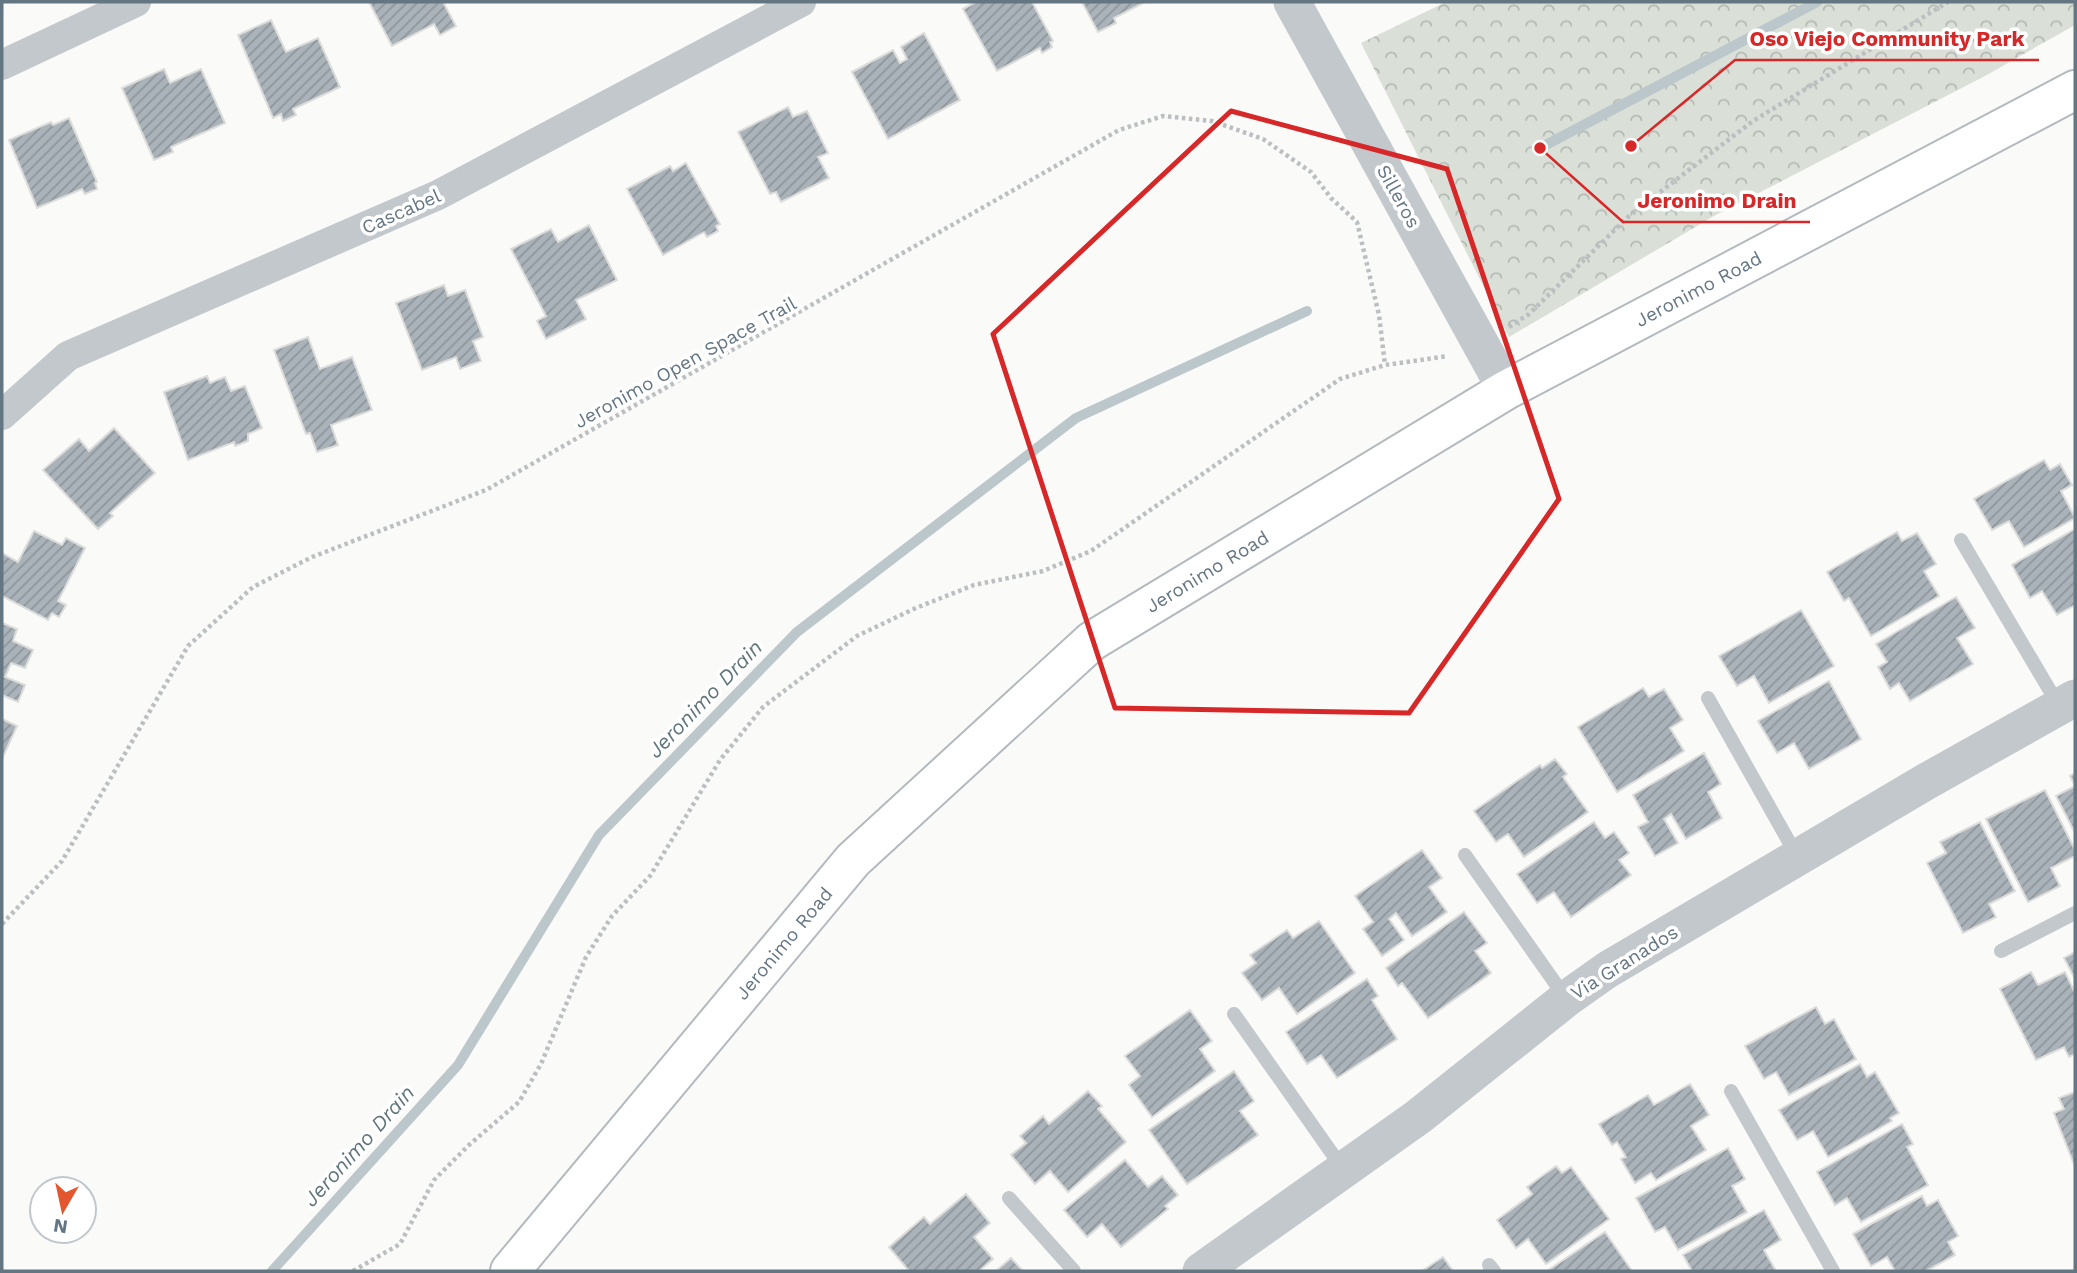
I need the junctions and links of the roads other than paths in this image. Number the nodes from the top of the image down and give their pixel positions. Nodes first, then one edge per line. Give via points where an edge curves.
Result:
1 (136, 2) edge
2 (801, 2) edge
3 (1292, 2) edge
4 (2, 65) edge
5 (2075, 90) edge
6 (1506, 390) junction
7 (2, 415) edge
8 (1961, 540) dead end
9 (1708, 698) dead end
10 (2067, 702) edge
11 (1465, 855) dead end
12 (1798, 857) junction
13 (2075, 913) edge
14 (2001, 951) dead end
15 (1566, 999) junction
16 (1234, 1014) dead end
17 (1731, 1091) dead end
18 (1343, 1169) junction
19 (1010, 1198) dead end
20 (510, 1271) edge
21 (1074, 1271) edge
22 (1201, 1271) edge
23 (1833, 1271) edge

1 - 4 street
2 - 7 street, Cascabel via 438,195 68,356
3 - 6 street, Silleros
5 - 6 main road, Jeronimo Road
6 - 20 main road, Jeronimo Road via 1092,641 853,860
8 - 10 lane
9 - 12 lane
10 - 12 street, Via Granados
11 - 15 lane
12 - 15 street, Via Granados
13 - 14 lane
15 - 18 street, Via Granados
16 - 18 lane
17 - 23 lane
18 - 22 street, Via Granados
19 - 21 lane

